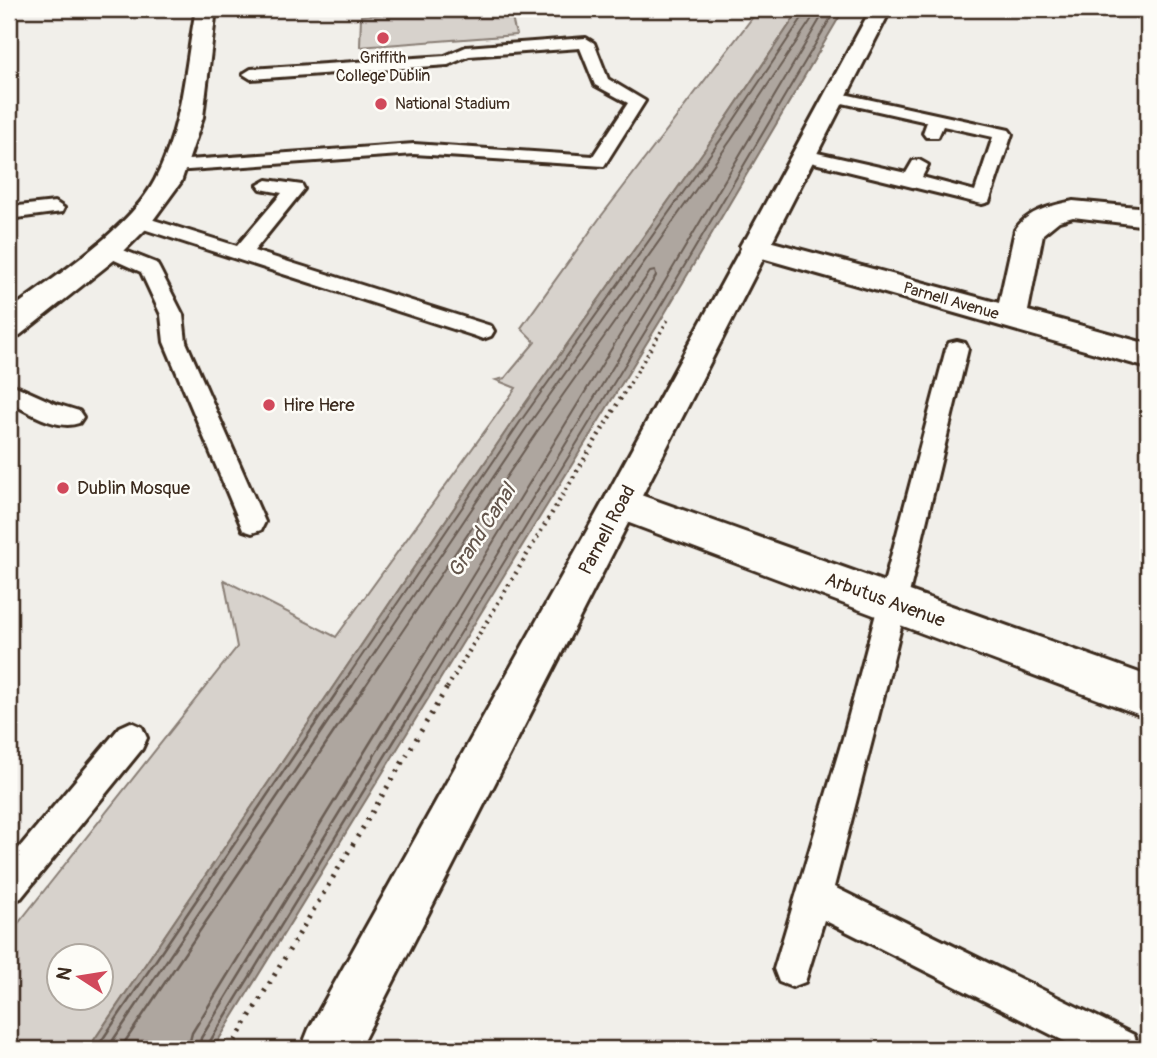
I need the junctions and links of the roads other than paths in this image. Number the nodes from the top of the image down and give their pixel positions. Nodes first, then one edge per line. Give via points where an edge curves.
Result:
1 (206, 9) edge
2 (881, 9) edge
3 (251, 74) dead end
4 (835, 97) junction
5 (804, 155) junction
6 (173, 169) junction
7 (219, 178) dead end
8 (267, 185) dead end
9 (55, 208) dead end
10 (9, 213) edge
11 (1148, 217) edge
12 (138, 221) junction
13 (754, 246) junction
14 (108, 250) junction
15 (241, 254) junction
16 (1011, 318) junction
17 (9, 327) edge
18 (484, 331) dead end
19 (957, 349) dead end
20 (1148, 356) edge
21 (9, 392) edge
22 (71, 417) dead end
23 (621, 504) junction
24 (252, 522) dead end
25 (893, 603) junction
26 (1148, 697) edge
27 (131, 738) dead end
28 (9, 886) edge
29 (814, 897) junction
30 (792, 969) dead end
31 (329, 1049) edge
32 (1120, 1049) edge

1 - 6 main road via 191,117
2 - 4 main road, Parnell Road
3 - 6 lane via 448,60 466,52 586,43 601,82 637,101 598,162 414,149
4 - 5 main road, Parnell Road
4 - 5 lane via 934,126 1003,134 982,198 916,173
5 - 13 main road, Parnell Road
6 - 7 lane
6 - 12 main road
8 - 15 lane via 295,189
9 - 10 lane
11 - 16 main road via 1086,210 1049,215 1029,230
12 - 14 main road
12 - 15 lane
13 - 16 main road, Parnell Avenue
13 - 23 main road, Parnell Road
14 - 17 main road
14 - 24 lane via 149,268 172,315 175,342
15 - 18 lane
16 - 20 main road, Parnell Avenue
19 - 25 lane
21 - 22 lane
23 - 25 main road, Arbutus Avenue
23 - 31 main road, Parnell Road
25 - 26 main road, Arbutus Avenue
25 - 29 lane
27 - 28 lane
29 - 30 lane
29 - 32 lane

